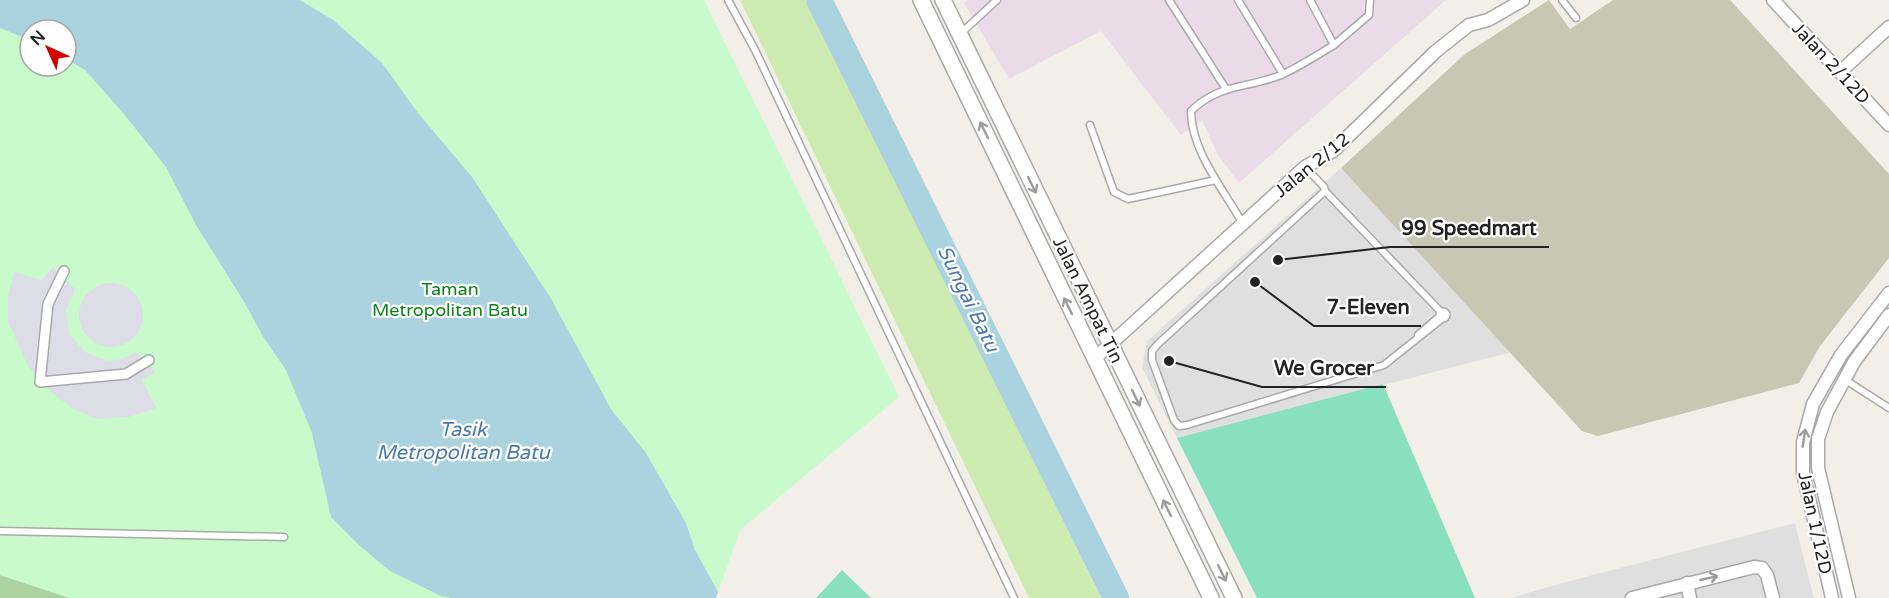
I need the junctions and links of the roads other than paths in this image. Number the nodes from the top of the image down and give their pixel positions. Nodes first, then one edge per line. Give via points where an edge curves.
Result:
1 (728, 0) edge
2 (921, 0) edge
3 (943, 0) edge
4 (997, 0) edge
5 (1169, 0) edge
6 (1238, 0) edge
7 (1310, 0) edge
8 (1370, 0) edge
9 (1523, 0) edge
10 (1562, 0) edge
11 (1773, 0) edge
12 (1576, 18) dead end
13 (1889, 27) edge
14 (960, 34) junction
15 (1334, 45) junction
16 (1840, 72) junction
17 (1283, 74) junction
18 (1226, 89) junction
19 (1090, 124) dead end
20 (1889, 125) edge
21 (1305, 167) junction
22 (1216, 180) junction
23 (1325, 191) junction
24 (1243, 224) junction
25 (64, 271) dead end
26 (1889, 293) edge
27 (1889, 315) edge
28 (1110, 346) junction
29 (1094, 359) junction
30 (149, 360) dead end
31 (1844, 379) junction
32 (1889, 408) edge
33 (0, 531) edge
34 (284, 537) dead end
35 (1687, 583) junction
36 (1014, 598) edge
37 (1211, 598) edge
38 (1234, 598) edge
39 (1632, 598) edge
40 (1690, 598) edge
41 (1773, 598) edge
42 (1832, 598) edge
43 (1849, 598) edge

1 - 36 lane
29 -> 2 street, Jalan Ampat Tin
3 - 14 street, Jalan Ampat Tin
4 - 14 lane
5 - 18 lane
6 - 17 lane
7 - 15 lane
8 - 15 lane via 1369,15
9 - 21 street, Jalan 2/12 via 1488,20 1469,25 1435,52 1333,151
10 - 12 lane
11 - 16 street, Jalan 2/12D
13 - 16 street
14 -> 28 street, Jalan Ampat Tin
15 - 17 lane
16 - 20 street, Jalan 2/12D
17 - 18 lane
18 - 22 lane via 1204,99 1191,111 1191,128
19 - 22 lane via 1114,192 1122,197 1128,199
21 - 23 lane
21 - 24 street, Jalan 2/12
22 - 24 lane
23 - 23 lane via 1152,351 1152,360 1179,426 1384,365 1441,315
24 - 28 street, Jalan 2/12
25 - 30 street via 48,304 40,382 126,374
42 -> 26 street, Jalan 1/12D via 1803,473 1803,442 1813,404 1841,355
27 - 31 street, Jalan 1/12D
28 - 29 street, Jalan 2/12
28 -> 38 street, Jalan Ampat Tin
37 -> 29 street, Jalan Ampat Tin
31 - 32 lane
31 - 43 street, Jalan 1/12D via 1818,439 1818,468
33 - 34 lane
35 - 39 street
35 - 40 street
35 -> 41 street via 1762,568

